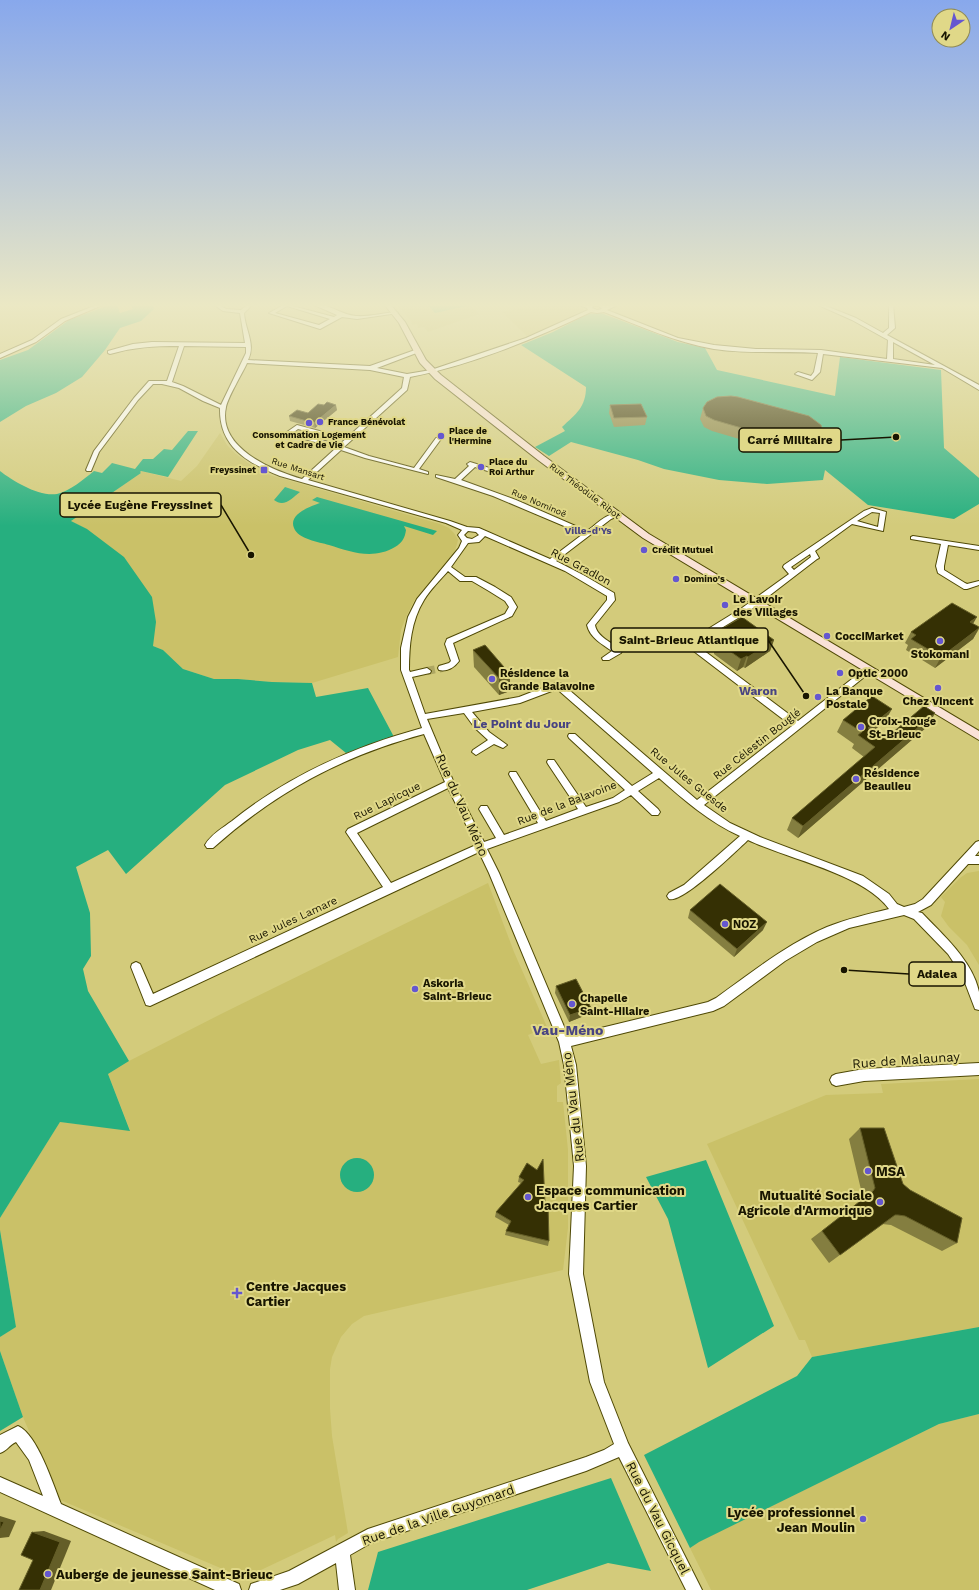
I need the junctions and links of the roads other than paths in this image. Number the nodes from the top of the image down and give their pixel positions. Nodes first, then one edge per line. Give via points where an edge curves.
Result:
1 (171, 378) edge
2 (237, 378) edge
3 (407, 378) edge
4 (440, 378) edge
5 (963, 378) edge
6 (169, 383) junction
7 (978, 386) edge
8 (223, 407) junction
9 (314, 439) dead end
10 (438, 439) dead end
11 (340, 447) junction
12 (89, 470) dead end
13 (415, 470) junction
14 (494, 471) dead end
15 (426, 473) dead end
16 (438, 476) dead end
17 (303, 481) junction
18 (456, 481) junction
19 (616, 515) junction
20 (851, 522) junction
21 (466, 529) junction
22 (482, 533) junction
23 (588, 534) junction
24 (913, 538) dead end
25 (466, 541) junction
26 (945, 542) junction
27 (979, 548) edge
28 (550, 562) junction
29 (447, 567) junction
30 (979, 582) edge
31 (755, 602) junction
32 (606, 658) dead end
33 (442, 668) tunnel mouth
34 (869, 670) junction
35 (427, 671) tunnel mouth
36 (407, 675) junction
37 (466, 710) junction
38 (424, 717) junction
39 (798, 726) junction
40 (427, 730) junction
41 (572, 736) dead end
42 (979, 736) edge
43 (493, 741) junction
44 (503, 745) dead end
45 (476, 752) dead end
46 (551, 762) dead end
47 (659, 773) junction
48 (513, 774) dead end
49 (450, 783) junction
50 (631, 790) junction
51 (697, 805) junction
52 (484, 809) dead end
53 (584, 811) junction
54 (655, 812) dead end
55 (544, 825) junction
56 (748, 836) junction
57 (502, 840) junction
58 (210, 845) dead end
59 (979, 845) edge
60 (480, 848) junction
61 (965, 860) junction
62 (979, 860) edge
63 (389, 888) junction
64 (672, 896) dead end
65 (904, 911) junction
66 (136, 967) dead end
67 (979, 1005) edge
68 (565, 1042) junction
69 (979, 1069) edge
70 (836, 1080) dead end
71 (0, 1446) edge
72 (622, 1447) junction
73 (0, 1484) edge
74 (56, 1509) junction
75 (342, 1551) junction
76 (233, 1590) edge
77 (256, 1590) edge
78 (347, 1590) edge
79 (694, 1590) edge

1 - 6 street
2 - 8 street, Rue Mansart
3 - 11 street via 405,389
4 - 19 main road, Rue Théodule Ribot
5 - 7 street
6 - 8 street
6 - 12 street via 159,381 147,385 96,452
8 - 17 street, Rue Mansart via 221,416 226,435 240,451 270,470
9 - 11 street
10 - 13 street
11 - 13 street via 352,453
11 - 17 street
13 - 15 street
14 - 18 street via 472,464
16 - 18 street, Rue Nominoë
17 - 21 street, Rue Mansart
18 - 23 street, Rue Nominoë via 532,508
19 - 23 street
19 - 31 main road, Rue Théodule Ribot
20 - 20 street via 872,510 884,512 881,530
20 - 31 street via 787,567 793,574
21 - 22 street, Rue Mansart
21 - 25 street via 460,535
22 - 25 street via 480,539
22 - 28 street, Rue Gradlon
23 - 28 street
24 - 26 street
25 - 29 street, Rue du Vau Méno
26 - 27 street
26 - 30 street via 941,571 967,587
28 - 32 street, Rue Gradlon via 596,585 610,596 611,600 591,625 595,634 618,651
29 - 33 street via 463,579 473,580 492,589 508,599 512,607 508,616 450,641 455,661 452,665
29 - 36 street, Rue du Vau Méno via 421,599 412,617 405,648
31 - 34 main road, Rue Théodule Ribot
31 - 39 street via 690,644
34 - 39 street, Rue Célestin Bouglé
34 - 42 main road, Rue Théodule Ribot
35 - 36 street
36 - 38 street, Rue du Vau Méno
37 - 38 street
37 - 43 street
37 - 47 street, Rue Jules Guesde via 520,700 558,685
38 - 40 street, Rue du Vau Méno
39 - 51 street, Rue Célestin Bouglé
40 - 49 street, Rue du Vau Méno
40 - 58 street via 360,751 298,781 228,828
41 - 50 street
43 - 44 street
43 - 45 street
46 - 53 street
47 - 50 street, Rue de la Balavoine
47 - 51 street, Rue Jules Guesde
48 - 55 street
49 - 60 street, Rue du Vau Méno
49 - 63 street, Rue Lapicque via 351,832
50 - 53 street, Rue de la Balavoine via 616,800
50 - 54 street
51 - 56 street, Rue Jules Guesde via 727,826
52 - 57 street
53 - 55 street, Rue de la Balavoine
55 - 57 street, Rue de la Balavoine
56 - 64 street via 687,888
56 - 65 street, Rue Jules Guesde via 860,879 886,898 893,907
57 - 60 street, Rue de la Balavoine
59 - 61 street
60 - 63 street, Rue Jules Lamare
60 - 68 street, Rue du Vau Méno via 494,873
61 - 62 street
61 - 65 street via 927,902
63 - 66 street, Rue Jules Lamare via 150,1001
65 - 67 street, Rue Jules Guesde via 918,916 952,951 966,972
65 - 68 street via 848,924 817,938 791,951 720,1002 709,1007
68 - 72 street, Rue du Vau Méno via 570,1065 580,1166 576,1274 597,1382
69 - 70 street, Rue de Malaunay via 864,1075
71 - 74 street via 6,1439 18,1433 34,1455
72 - 75 street, Rue de la Ville Guyomard via 586,1464 368,1537
72 - 79 street, Rue du Vau Gicquel
73 - 74 street
74 - 76 street
75 - 77 street, Rue de la Ville Guyomard via 292,1578
75 - 78 street

